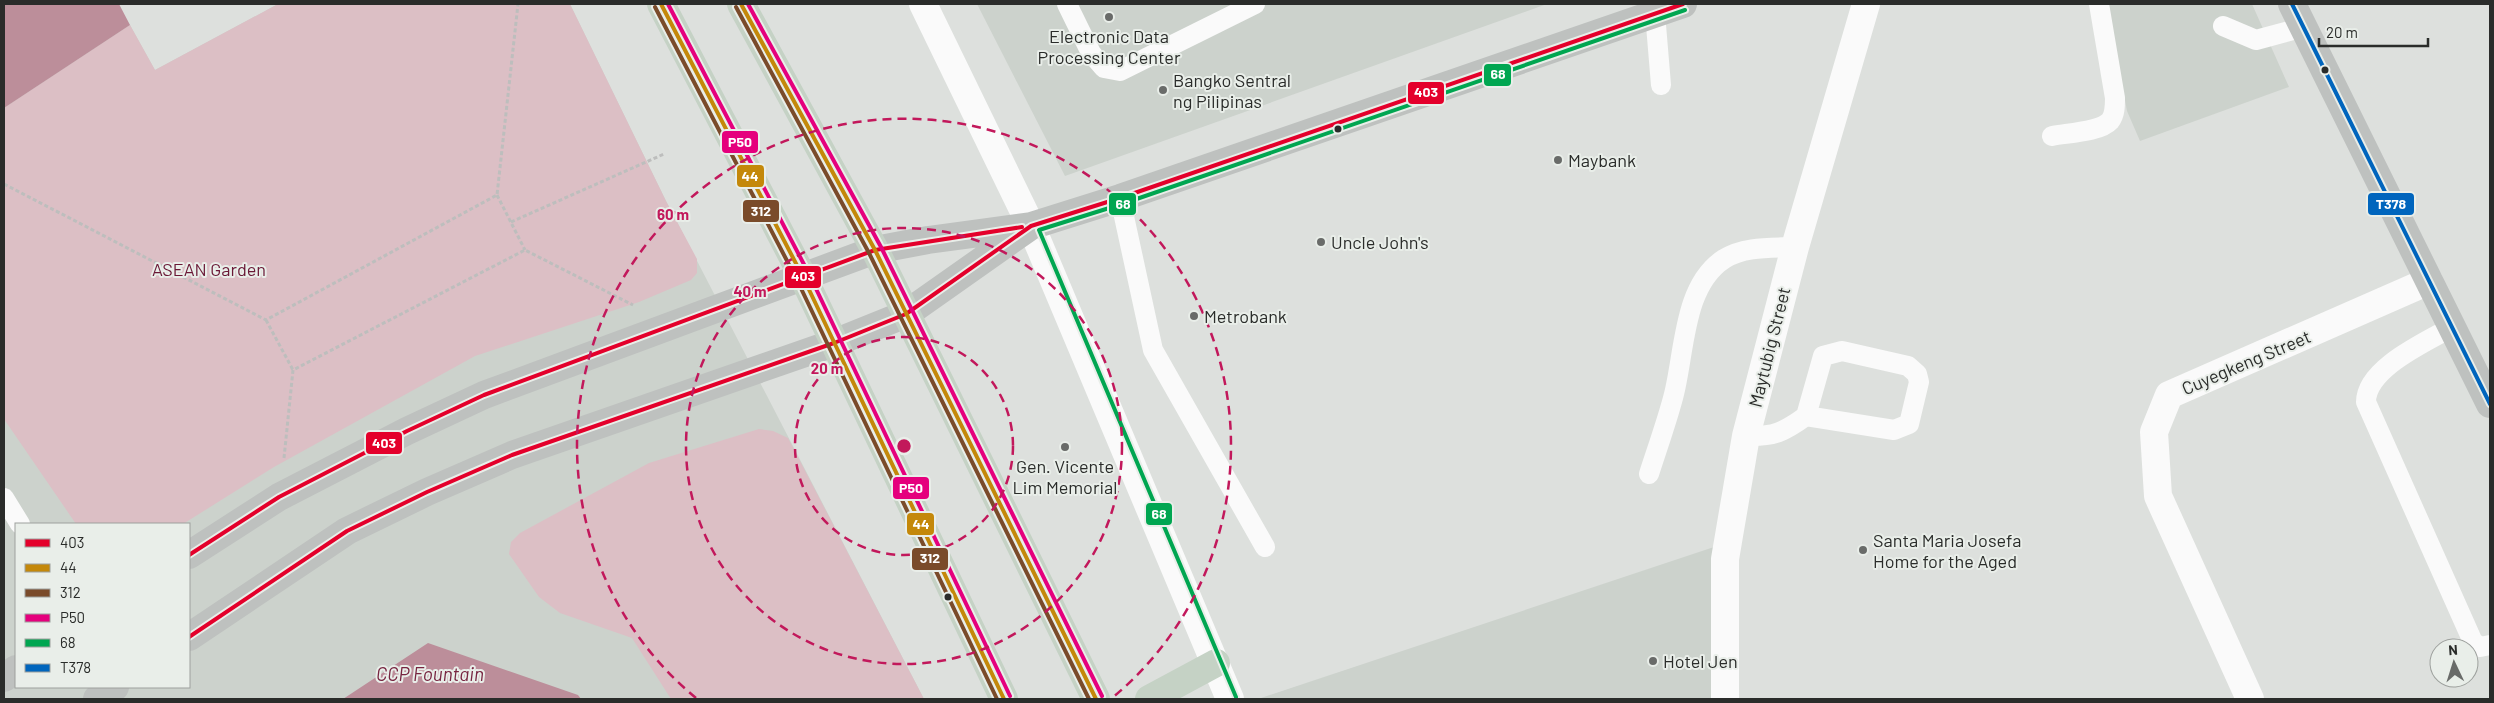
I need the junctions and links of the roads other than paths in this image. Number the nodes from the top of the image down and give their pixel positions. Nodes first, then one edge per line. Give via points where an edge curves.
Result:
1 (661, 4) edge
2 (741, 4) edge
3 (922, 4) edge
4 (1067, 4) edge
5 (1255, 4) edge
6 (1683, 4) edge
7 (1866, 4) edge
8 (2100, 4) edge
9 (1655, 14) junction
10 (2298, 15) edge
11 (2224, 26) dead end
12 (1661, 86) dead end
13 (2052, 136) dead end
14 (1120, 198) junction
15 (1031, 226) junction
16 (1794, 247) junction
17 (875, 250) junction
18 (802, 277) junction
19 (2429, 281) junction
20 (906, 314) junction
21 (2452, 328) junction
22 (834, 343) junction
23 (2490, 404) edge
24 (1806, 416) junction
25 (1746, 436) junction
26 (1649, 474) dead end
27 (4, 498) edge
28 (14, 524) edge
29 (1265, 546) dead end
30 (190, 554) edge
31 (190, 636) edge
32 (2490, 645) edge
33 (1216, 663) junction
34 (15, 670) edge
35 (4, 678) edge
36 (1004, 699) edge
37 (1096, 699) edge
38 (1149, 699) edge
39 (1230, 699) edge
40 (1725, 699) edge
41 (2250, 699) edge

1 - 18 highway
2 - 17 highway
3 - 15 street
4 - 5 lane via 1091,54 1104,68 1120,71
6 - 9 main road
7 - 16 street, Maytubig Street
8 - 13 lane via 2115,111 2110,121 2100,127
9 - 12 lane
9 - 14 main road
10 - 11 lane via 2256,40
10 - 19 main road
14 - 15 main road
14 - 29 lane via 1153,350
15 - 17 main road
15 - 20 main road
15 - 33 street
16 - 25 street, Maytubig Street
16 - 26 lane via 1754,249 1725,259 1704,276 1688,319 1673,396
17 - 18 main road
17 - 20 highway
18 - 22 highway
18 - 30 main road via 484,395 279,497
19 - 21 main road
19 - 41 street, Cuyegkeng Street via 2169,395 2165,404 2154,432 2158,496
20 - 22 main road
20 - 37 highway
21 - 23 main road
21 - 32 lane via 2383,369 2366,395 2366,402 2473,642 2480,647
22 - 31 main road via 512,455 427,492 347,531
22 - 36 highway
24 - 24 lane via 1823,356 1842,351 1908,366 1917,374 1919,382 1909,424 1903,428 1894,430
24 - 25 lane via 1789,428 1767,437
25 - 40 street, Maytubig Street via 1725,559
27 - 28 lane
33 - 38 highway
33 - 39 street
34 - 35 main road

